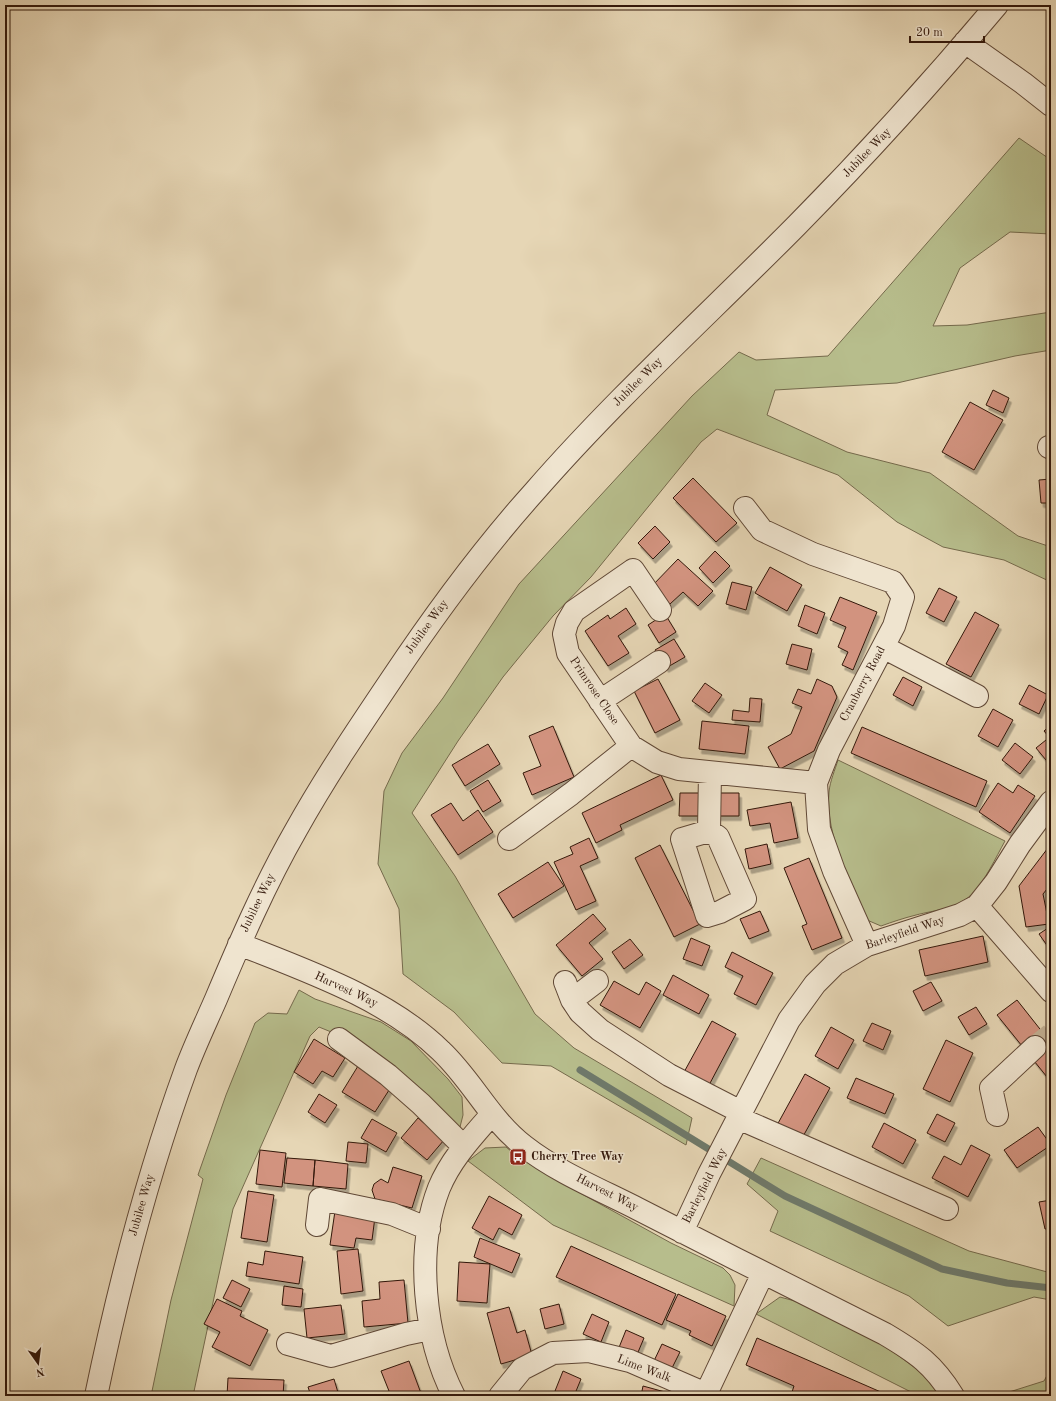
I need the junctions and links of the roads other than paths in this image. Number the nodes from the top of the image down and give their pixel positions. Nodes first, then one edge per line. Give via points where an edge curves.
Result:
1 (997, 5) edge
2 (965, 42) junction
3 (1051, 105) edge
4 (745, 508) dead end
5 (660, 610) dead end
6 (883, 647) junction
7 (659, 662) dead end
8 (976, 696) dead end
9 (600, 701) junction
10 (631, 746) junction
11 (710, 773) junction
12 (816, 783) junction
13 (1051, 802) edge
14 (709, 831) dead end
15 (509, 839) dead end
16 (977, 906) junction
17 (239, 944) junction
18 (867, 945) junction
19 (597, 982) dead end
20 (1051, 991) edge
21 (339, 1040) dead end
22 (1035, 1047) tunnel mouth
23 (492, 1114) junction
24 (740, 1115) junction
25 (997, 1116) dead end
26 (464, 1147) junction
27 (947, 1209) dead end
28 (317, 1225) dead end
29 (429, 1229) junction
30 (682, 1232) junction
31 (763, 1272) junction
32 (430, 1329) junction
33 (288, 1344) dead end
34 (705, 1395) edge
35 (96, 1396) edge
36 (454, 1396) edge
37 (500, 1396) edge
38 (953, 1396) edge

1 - 2 street, Jubilee Way
2 - 3 street
2 - 17 street, Jubilee Way via 882,137 592,428 532,493 477,561 427,626 336,763 294,833
4 - 6 street, Cranberry Road via 762,530 813,554 893,582 903,597 894,626
5 - 9 street, Primrose Close via 632,570 574,611 564,634 568,653
6 - 8 street
6 - 12 street, Cranberry Road via 829,750
7 - 9 street
9 - 10 street, Primrose Close
10 - 11 street, Primrose Close via 657,762
10 - 15 street
11 - 12 street, Primrose Close
11 - 14 street
12 - 18 street, Cranberry Road via 819,829 834,871
13 - 16 street, Barleyfield Way
16 - 18 street, Barleyfield Way
16 - 20 street
17 - 23 street, Harvest Way via 374,1002 418,1030 444,1053
17 - 35 street, Jubilee Way via 187,1066 152,1168 119,1287
18 - 24 street, Barleyfield Way via 835,964 815,984 789,1020
19 - 24 street via 569,991 580,1012 600,1030 635,1054
21 - 26 street via 388,1075
22 - 25 street via 991,1088
23 - 26 street
23 - 30 street, Harvest Way via 524,1146 541,1157
24 - 27 street
24 - 30 street, Barleyfield Way
26 - 29 street via 439,1189
28 - 29 street via 320,1199 392,1214
29 - 32 street via 426,1278
30 - 31 street, Harvest Way
31 - 34 street, Lime Walk
31 - 38 street, Harvest Way via 913,1350 928,1363
32 - 33 street via 331,1356
32 - 36 street
34 - 37 street, Lime Walk via 630,1361 589,1351 552,1353 522,1369

